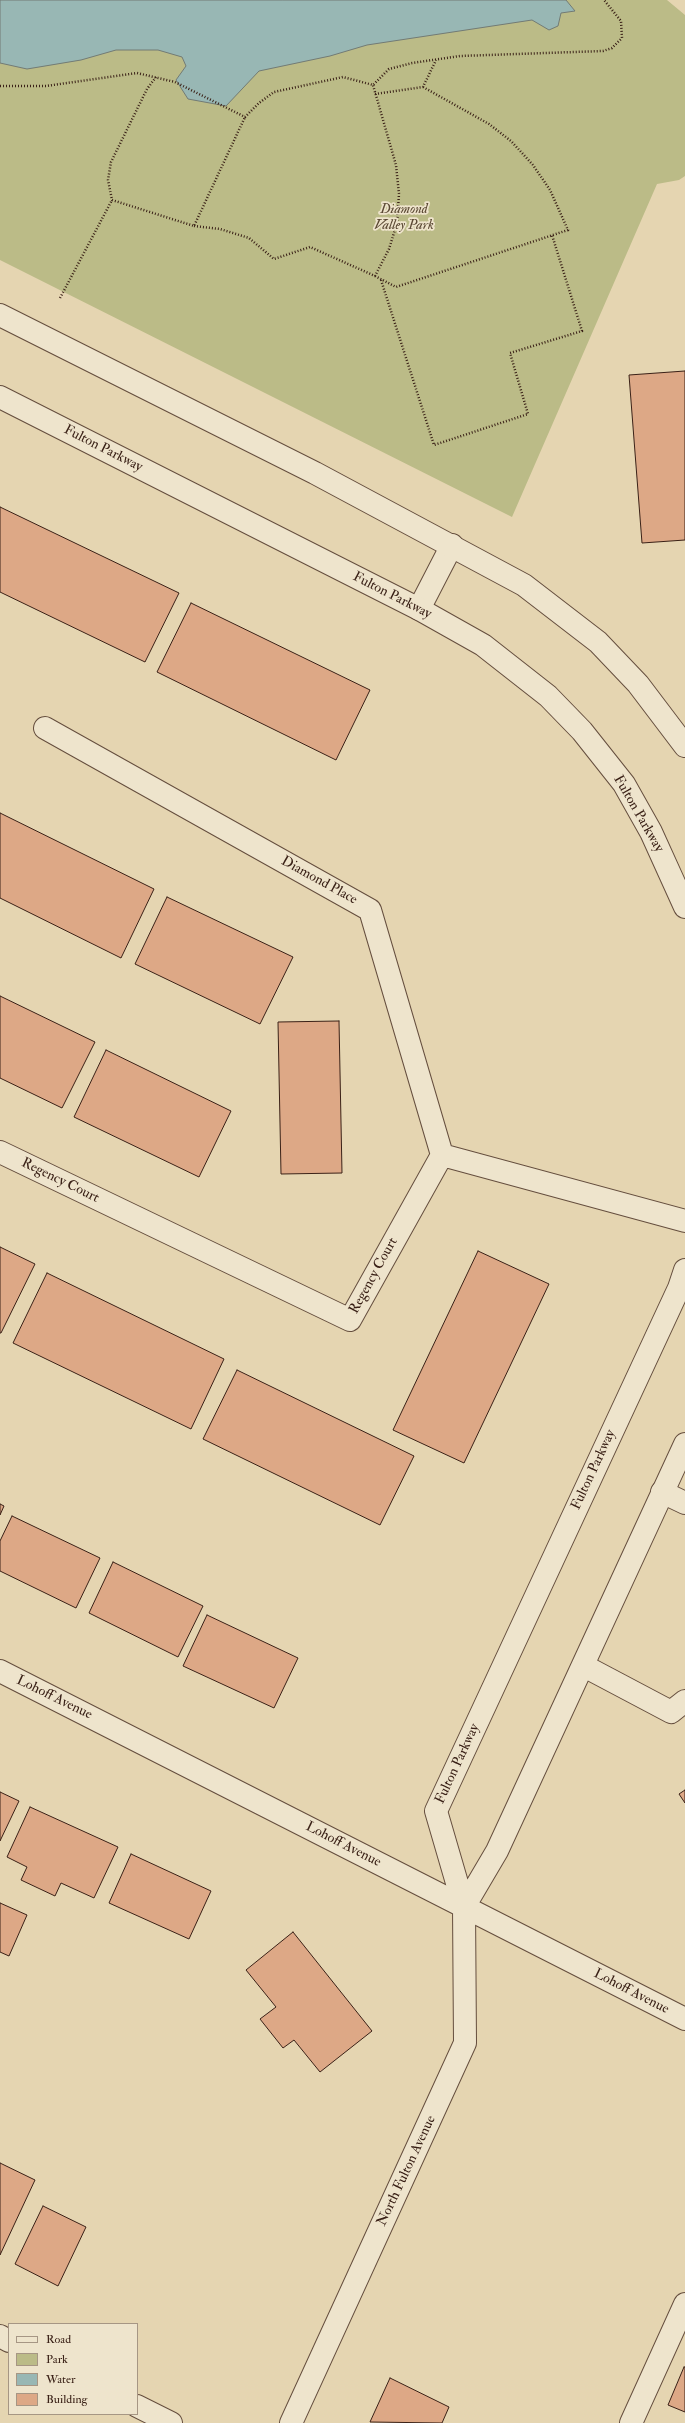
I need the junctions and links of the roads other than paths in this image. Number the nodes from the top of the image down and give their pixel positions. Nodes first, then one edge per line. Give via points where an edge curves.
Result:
1 (0, 315) edge
2 (0, 397) edge
3 (452, 545) junction
4 (419, 609) junction
5 (45, 728) dead end
6 (685, 746) edge
7 (685, 907) edge
8 (0, 1152) edge
9 (442, 1155) junction
10 (685, 1221) edge
11 (685, 1270) edge
12 (685, 1444) edge
13 (662, 1492) junction
14 (685, 1503) edge
15 (584, 1666) junction
16 (0, 1671) edge
17 (685, 1701) edge
18 (464, 1907) junction
19 (685, 2019) edge
20 (685, 2304) edge
21 (138, 2407) edge
22 (170, 2423) edge
23 (291, 2423) edge
24 (631, 2423) edge

1 - 3 street via 308,469
2 - 4 street, Fulton Parkway
3 - 4 street
3 - 6 street via 524,585 598,642 638,684
4 - 7 street, Fulton Parkway via 483,645 548,696 582,731 624,784
5 - 9 street, Diamond Place via 370,910
8 - 9 street, Regency Court via 350,1320
9 - 10 street
11 - 18 street, Fulton Parkway via 676,1295 436,1811
12 - 13 street
13 - 14 street
13 - 15 street
15 - 17 street via 671,1712
15 - 18 street via 497,1851
16 - 18 street, Lohoff Avenue
18 - 19 street, Lohoff Avenue
18 - 23 street, North Fulton Avenue via 465,2043
20 - 24 street
21 - 22 street

